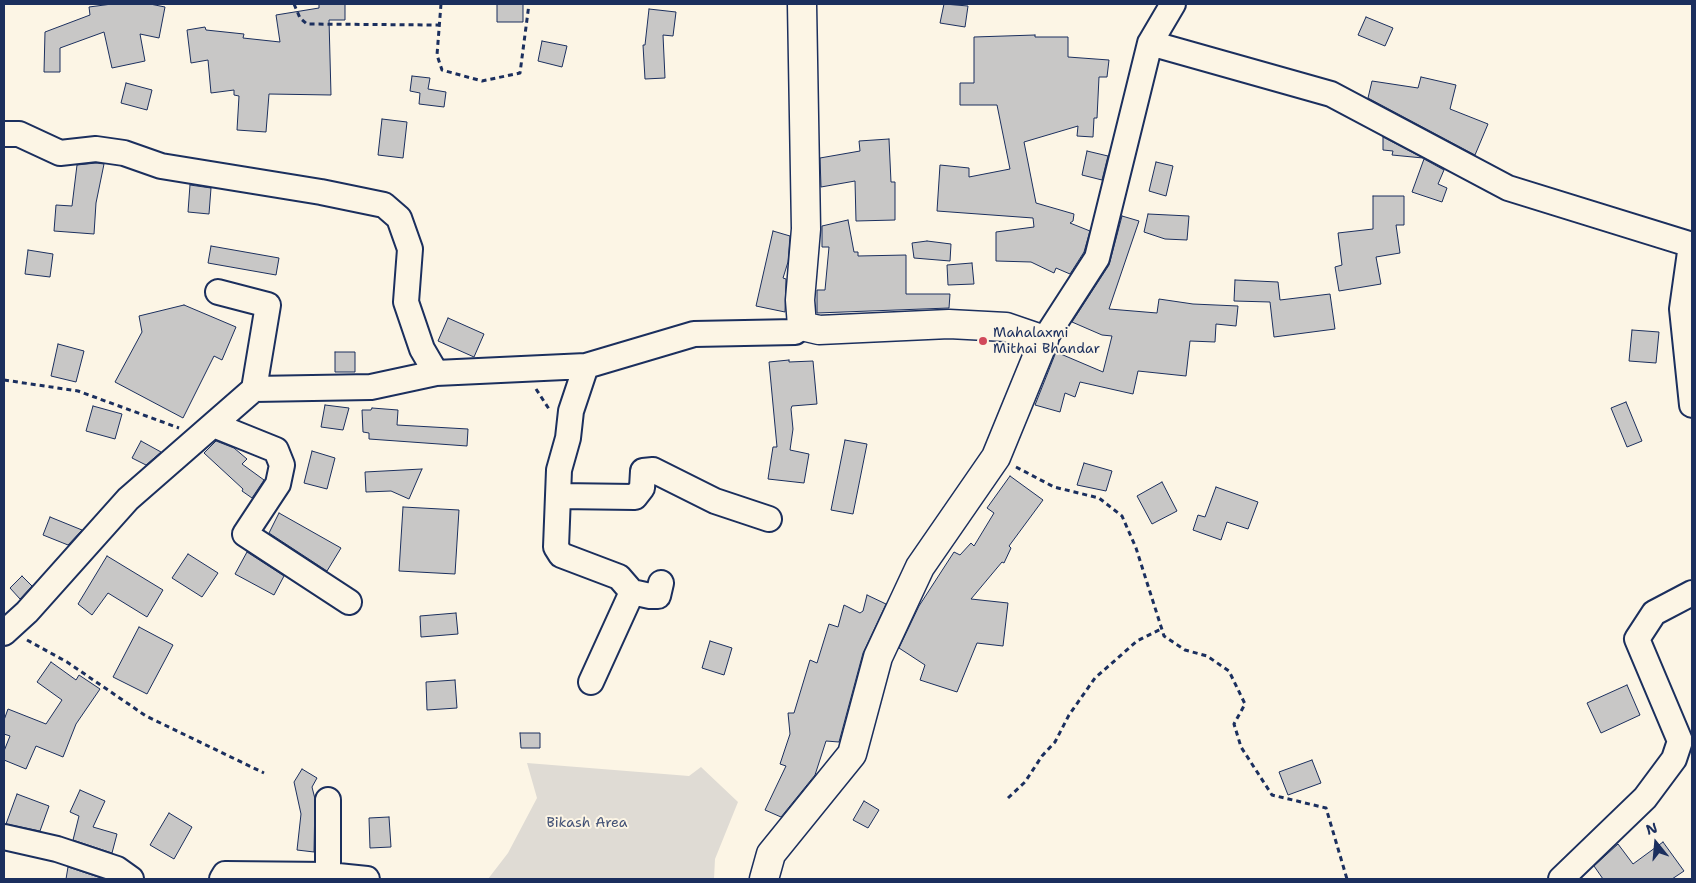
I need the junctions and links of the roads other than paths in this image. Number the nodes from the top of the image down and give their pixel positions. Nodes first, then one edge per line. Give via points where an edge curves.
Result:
1 (802, 4) edge
2 (1173, 4) edge
3 (1150, 43) junction
4 (4, 134) edge
5 (1692, 245) edge
6 (218, 292) dead end
7 (802, 326) junction
8 (1044, 340) junction
9 (586, 366) junction
10 (436, 373) junction
11 (254, 389) junction
12 (1692, 405) edge
13 (207, 431) junction
14 (559, 496) junction
15 (769, 518) dead end
16 (661, 583) dead end
17 (632, 592) junction
18 (1692, 593) edge
19 (349, 602) dead end
20 (6, 632) edge
21 (591, 682) dead end
22 (328, 800) dead end
23 (4, 838) edge
24 (328, 875) junction
25 (131, 879) edge
26 (222, 879) edge
27 (367, 879) edge
28 (764, 879) edge
29 (1561, 879) edge

1 - 7 street via 806,230 800,300
2 - 3 street
3 - 5 street via 1331,94 1508,188
3 - 8 street via 1097,258
4 - 10 street via 19,134 60,153 96,149 124,153 161,166 384,205 399,218 410,249 406,302 422,349
5 - 12 street via 1682,309
6 - 11 street via 268,305
7 - 8 street via 819,330 949,324 1006,327
7 - 9 street via 795,332 694,334
8 - 28 street via 996,457 920,567 878,657 852,754 771,854
9 - 10 street
9 - 14 street via 571,412 568,438 558,470
10 - 11 street via 371,387
11 - 13 street
13 - 19 street via 276,450 282,465 278,484 246,534
13 - 20 street via 128,499
14 - 15 street via 635,497 642,488 643,471 653,470 715,501
14 - 17 street via 556,547 561,555 619,577
16 - 17 street via 658,596
17 - 21 street
18 - 29 street via 1654,613 1637,639 1680,741 1674,759 1645,798
22 - 24 street
23 - 25 street via 117,869
24 - 26 street via 225,874
24 - 27 street

